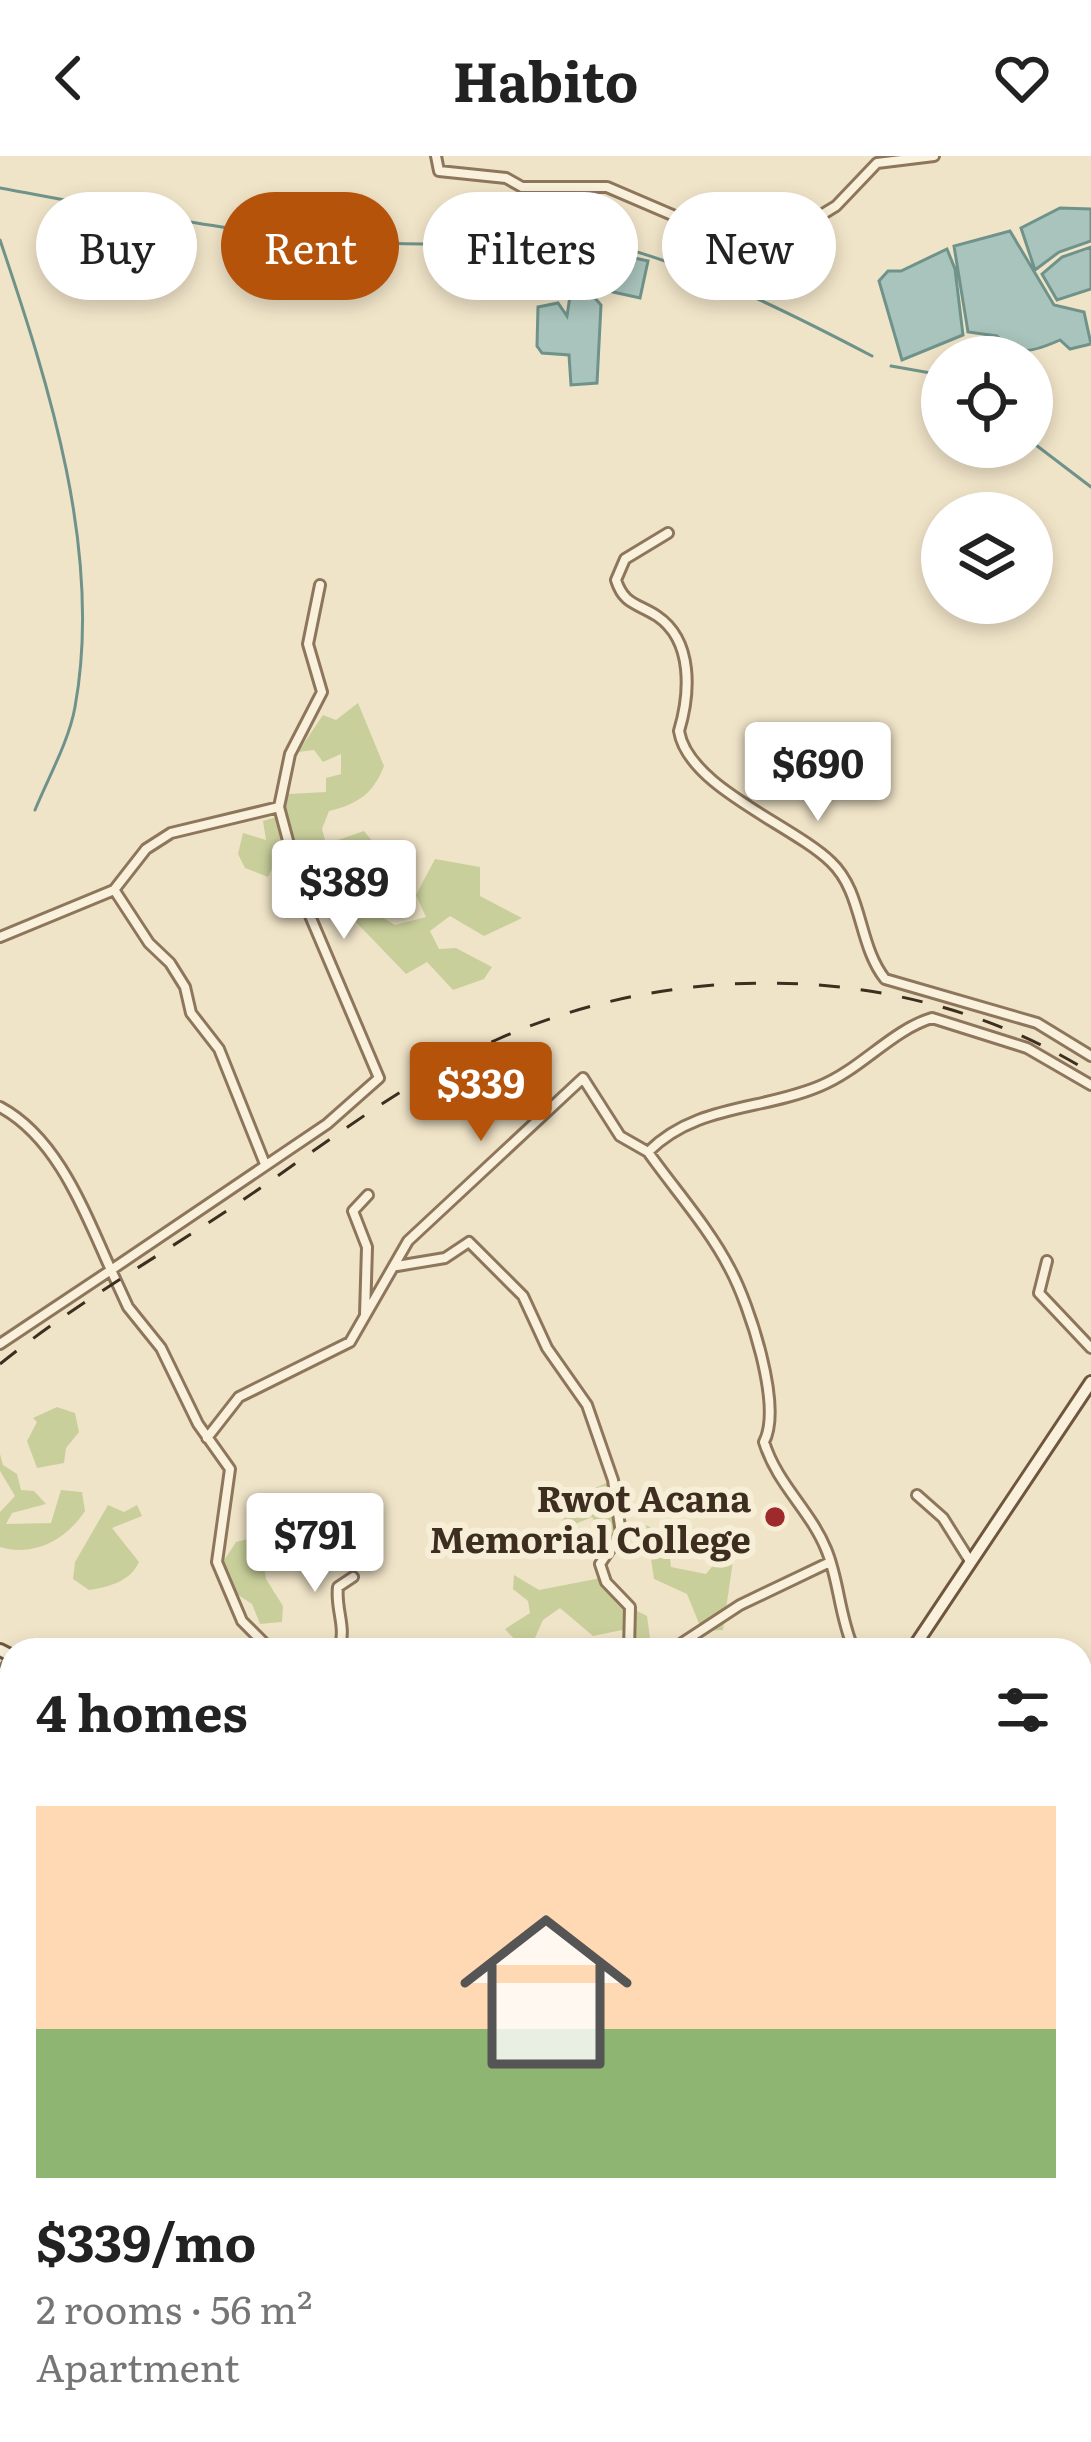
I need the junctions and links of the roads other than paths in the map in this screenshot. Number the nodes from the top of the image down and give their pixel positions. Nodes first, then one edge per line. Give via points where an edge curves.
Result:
1 (436, 156) edge
2 (934, 156) edge
3 (668, 533) dead end
4 (320, 585) dead end
5 (278, 806) junction
6 (115, 890) junction
7 (0, 937) edge
8 (1091, 1057) edge
9 (1091, 1085) edge
10 (0, 1107) edge
11 (648, 1152) junction
12 (266, 1164) junction
13 (368, 1195) dead end
14 (1047, 1261) dead end
15 (396, 1266) junction
16 (111, 1270) junction
17 (365, 1319) junction
18 (0, 1344) edge
19 (1091, 1348) edge
20 (1091, 1382) edge
21 (207, 1438) junction
22 (916, 1496) dead end
23 (830, 1562) junction
24 (970, 1562) junction
25 (353, 1577) dead end
26 (259, 1638) edge
27 (342, 1638) edge
28 (629, 1638) edge
29 (690, 1638) edge
30 (850, 1638) edge
31 (920, 1638) edge

1 - 2 street via 439,171 450,176 607,188 677,217 789,223 836,206 877,163
3 - 8 street via 625,559 616,580 624,599 668,624 680,648 689,688 679,731 695,764 841,872 869,956 885,979 1036,1023
4 - 5 street via 308,644 322,692 290,754
5 - 6 street via 171,833 146,848
5 - 12 street via 305,904 379,1078
6 - 7 street
6 - 12 street via 170,963 191,1013 229,1066
9 - 11 street via 1027,1048 932,1018 820,1087 699,1115
10 - 16 street via 55,1162
11 - 15 street via 620,1136 583,1078 408,1241
11 - 23 street via 731,1270 761,1354 770,1463
12 - 16 street
13 - 17 street via 353,1211 367,1246
14 - 19 street via 1039,1293
15 - 17 street
15 - 28 street via 445,1258 469,1241 523,1296 586,1405 613,1480 622,1533 600,1564 630,1607
16 - 18 street
16 - 21 street
17 - 21 street via 344,1348 239,1397
20 - 24 main road
21 - 26 street via 231,1475 219,1570 242,1621
22 - 24 street via 943,1518
23 - 29 street
23 - 30 street
24 - 31 main road
25 - 27 street via 338,1587

